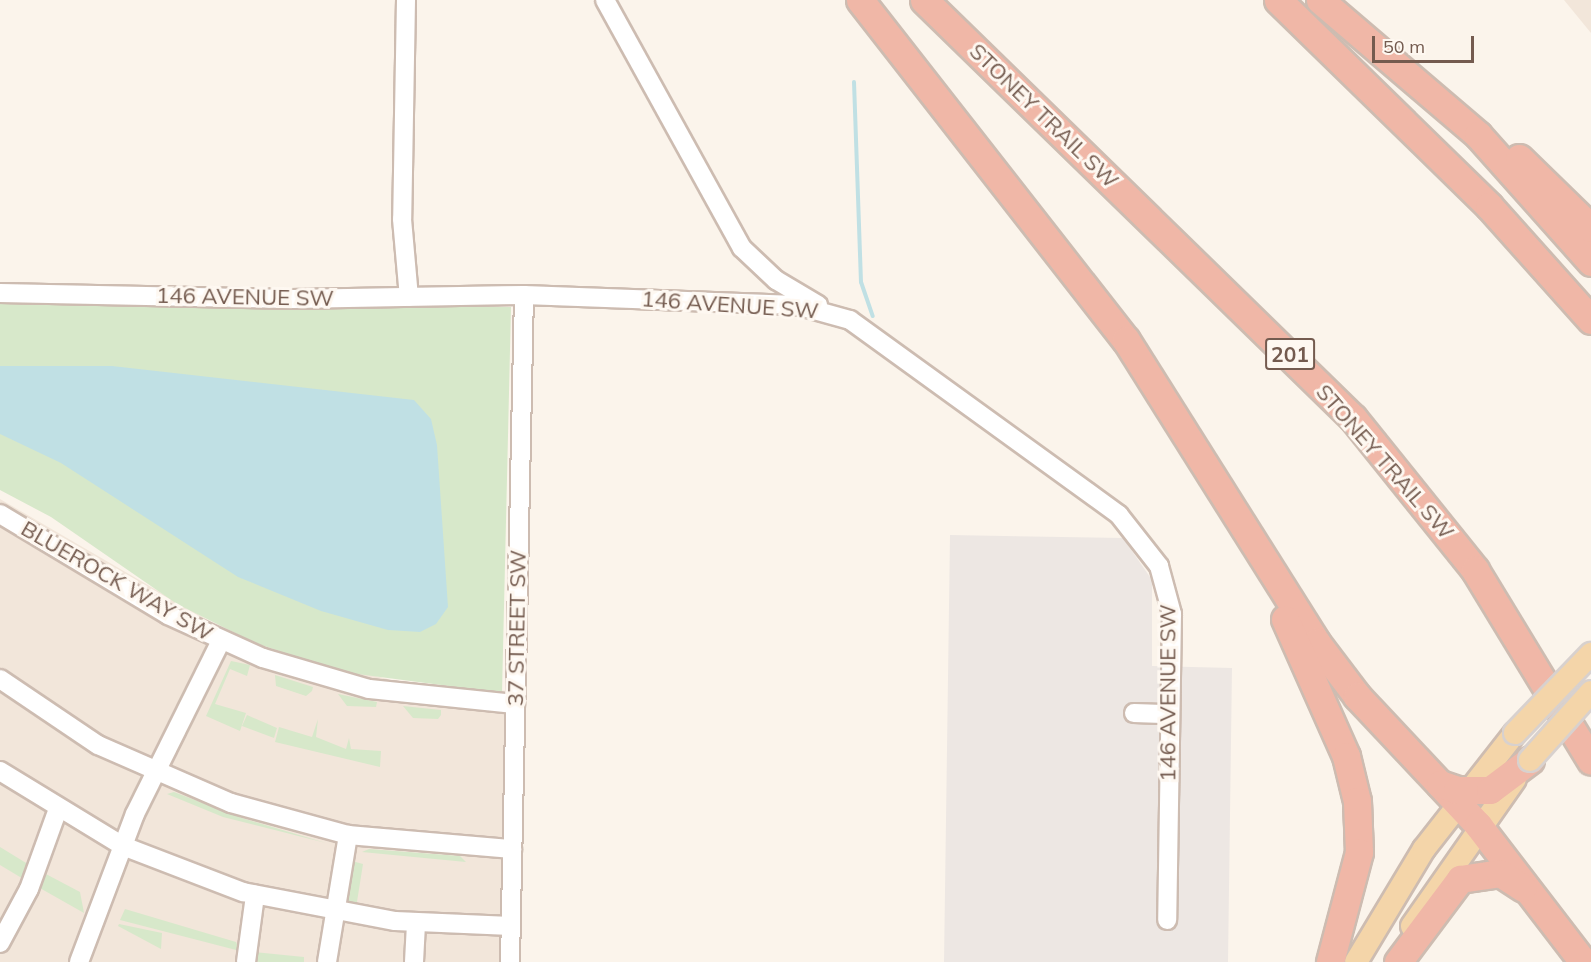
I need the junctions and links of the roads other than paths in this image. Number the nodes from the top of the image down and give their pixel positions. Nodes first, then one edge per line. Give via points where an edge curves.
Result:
1 (406, 0) edge
2 (605, 0) edge
3 (860, 0) edge
4 (924, 0) edge
5 (1278, 0) edge
6 (1322, 0) edge
7 (1591, 228) edge
8 (1591, 262) edge
9 (0, 293) edge
10 (524, 295) junction
11 (409, 297) junction
12 (824, 309) junction
13 (1591, 320) edge
14 (0, 514) edge
15 (1245, 531) junction
16 (221, 641) junction
17 (1591, 654) edge
18 (0, 679) edge
19 (1591, 692) edge
20 (515, 704) junction
21 (1134, 713) dead end
22 (1170, 714) junction
23 (1530, 760) junction
24 (1591, 761) edge
25 (0, 771) edge
26 (155, 773) junction
27 (1455, 793) junction
28 (58, 809) junction
29 (1478, 825) junction
30 (348, 836) junction
31 (123, 846) junction
32 (512, 849) junction
33 (255, 895) junction
34 (1544, 907) junction
35 (333, 911) junction
36 (1167, 920) dead end
37 (416, 923) junction
38 (511, 926) junction
39 (0, 943) edge
40 (79, 962) edge
41 (246, 962) edge
42 (327, 962) edge
43 (414, 962) edge
44 (510, 962) edge
45 (1330, 962) edge
46 (1356, 962) edge
47 (1393, 962) edge
48 (1398, 962) edge
49 (1583, 962) edge

1 - 11 street via 402,219
2 - 12 street via 742,248 776,280
3 - 15 highway via 1125,340
4 - 24 highway, STONEY TRAIL SW / 201 via 1353,418 1475,570
5 - 13 highway via 1489,206
6 - 7 highway via 1502,142
6 - 8 highway via 1478,135
9 - 11 street, 146 AVENUE SW
10 - 11 street, 146 AVENUE SW
10 - 12 street, 146 AVENUE SW
10 - 20 street, 37 STREET SW
12 - 22 street, 146 AVENUE SW via 859,326 1104,504 1136,533 1159,567 1172,614
14 - 16 street, BLUEROCK WAY SW
15 - 27 highway via 1356,696
15 - 45 highway via 1346,756 1357,801 1359,852
16 - 20 street, BLUEROCK WAY SW via 369,689
16 - 26 street
17 - 27 main road, bridge
18 - 26 street via 98,746
19 - 23 main road, bridge
20 - 32 street, 37 STREET SW
21 - 22 street
22 - 36 street, 146 AVENUE SW via 1162,769
23 - 27 highway via 1502,784
23 - 29 main road
25 - 28 street
26 - 30 street via 251,810
26 - 31 street
27 - 29 highway
27 - 46 main road
28 - 31 street
28 - 39 street via 29,889
29 - 34 highway
29 - 47 main road
30 - 32 street
30 - 35 street
31 - 33 street
31 - 40 street
32 - 38 street, 37 STREET SW
33 - 35 street
33 - 41 street
34 - 48 highway via 1512,878 1474,873 1443,897
34 - 49 highway
35 - 37 street
35 - 42 street
37 - 38 street
37 - 43 street
38 - 44 street, 37 STREET SW

